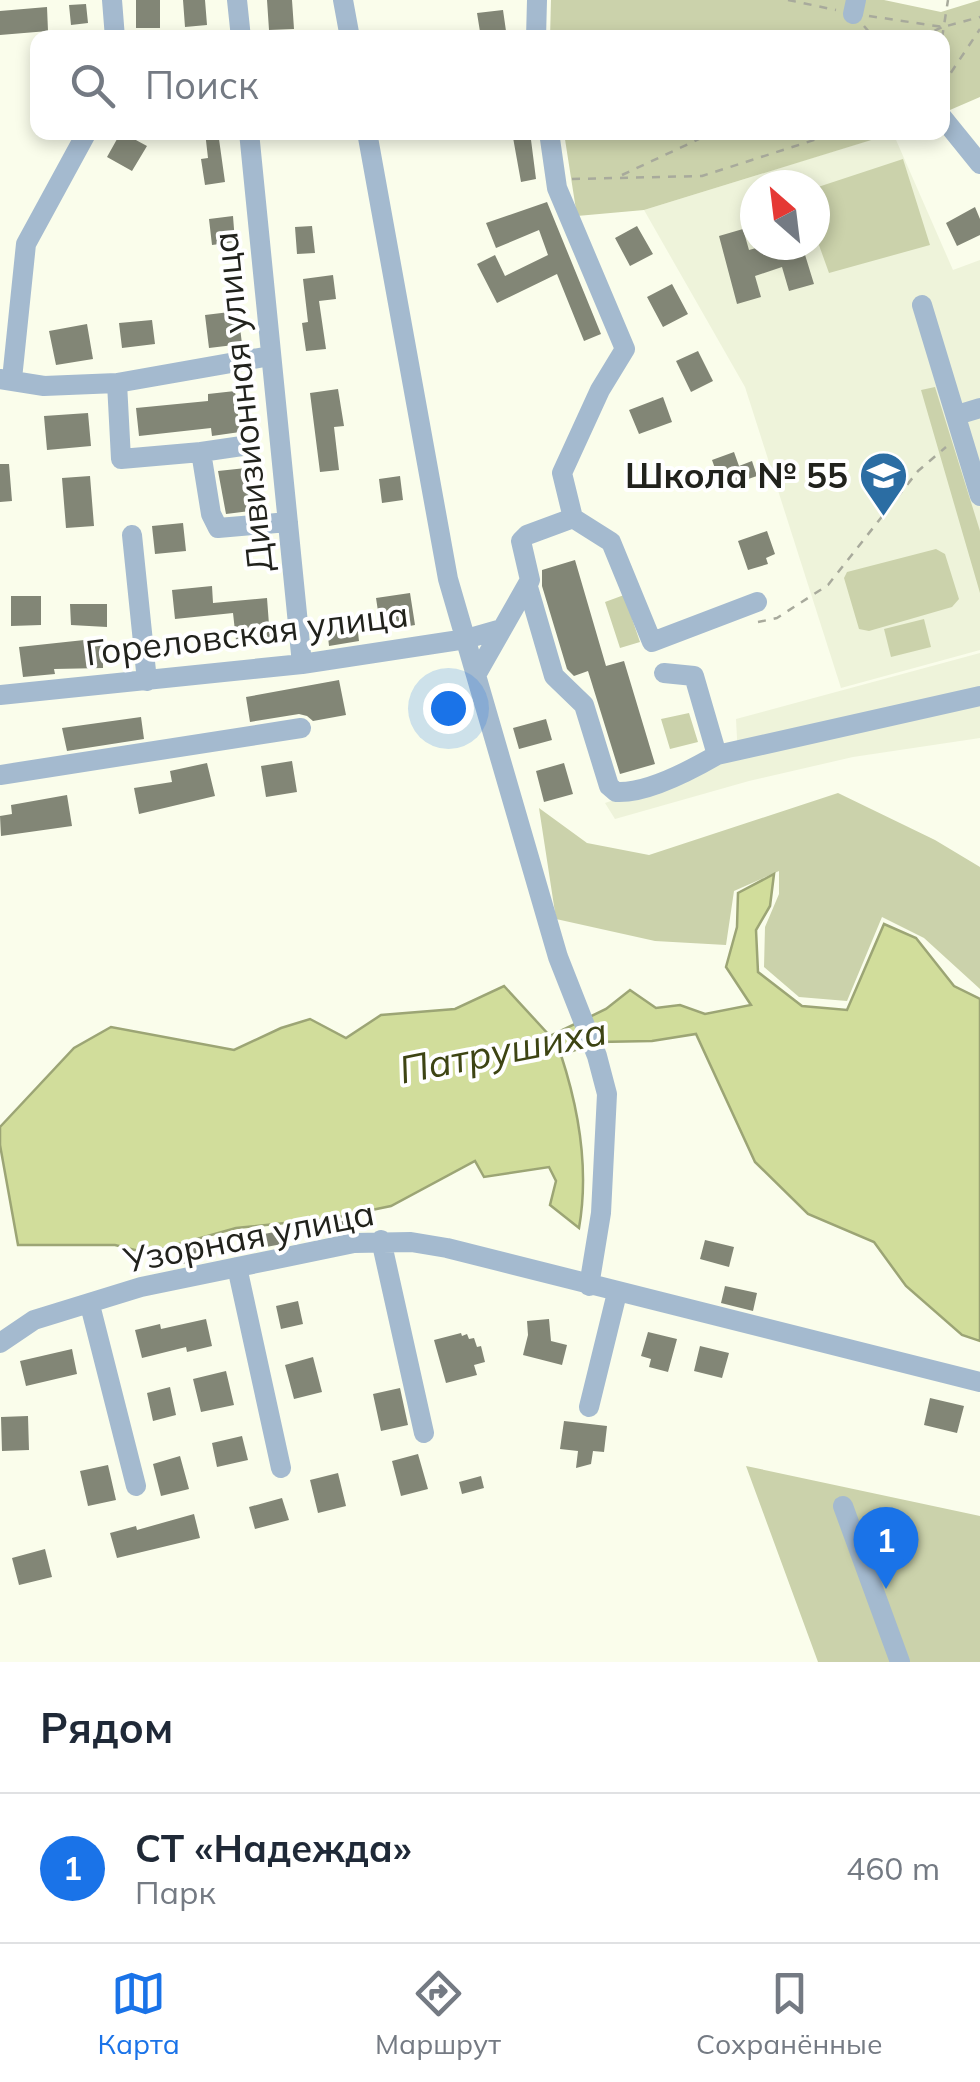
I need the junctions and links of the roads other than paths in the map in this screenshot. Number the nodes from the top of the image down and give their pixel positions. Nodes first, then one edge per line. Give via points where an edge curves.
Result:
1 (112, 0) edge
2 (238, 0) edge
3 (343, 0) edge
4 (536, 0) edge
5 (114, 30) edge
6 (240, 30) edge
7 (349, 30) edge
8 (536, 30) edge
9 (950, 127) edge
10 (82, 140) edge
11 (251, 140) edge
12 (368, 140) edge
13 (550, 140) edge
14 (980, 164) edge
15 (922, 305) dead end
16 (270, 356) junction
17 (6, 379) edge
18 (118, 383) junction
19 (980, 408) edge
20 (960, 424) junction
21 (242, 446) dead end
22 (201, 452) junction
23 (980, 496) edge
24 (573, 518) junction
25 (288, 522) junction
26 (132, 535) dead end
27 (528, 587) junction
28 (750, 606) road end
29 (501, 629) junction
30 (466, 639) junction
31 (302, 664) junction
32 (664, 673) dead end
33 (476, 675) junction
34 (147, 681) junction
35 (0, 695) edge
36 (980, 696) edge
37 (301, 728) dead end
38 (717, 754) junction
39 (0, 775) edge
40 (381, 1240) junction
41 (238, 1267) junction
42 (589, 1286) junction
43 (617, 1294) junction
44 (90, 1305) junction
45 (4, 1331) edge
46 (980, 1382) edge
47 (588, 1406) dead end
48 (424, 1433) dead end
49 (281, 1468) dead end
50 (136, 1486) dead end
51 (842, 1506) dead end
52 (900, 1662) edge

1 - 5 street
2 - 6 street
3 - 7 street
4 - 8 street
9 - 14 street
10 - 17 street via 26,244
11 - 16 street, Дивизионная улица
12 - 30 street via 448,579
13 - 24 street via 556,180 626,349 562,473
15 - 20 street
16 - 18 street
16 - 25 street, Дивизионная улица
17 - 18 street via 44,386
18 - 22 street via 121,459
19 - 20 street
20 - 23 street
21 - 22 street
22 - 25 street via 218,528
24 - 27 street via 521,540
24 - 28 street via 611,542 652,642
25 - 31 street, Дивизионная улица
26 - 34 street
27 - 29 street
27 - 38 street via 554,676 584,705 609,786 623,793
29 - 30 street, Гореловская улица
29 - 33 street
30 - 31 street, Гореловская улица
30 - 33 street
31 - 34 street, Гореловская улица
32 - 38 street via 694,676
33 - 42 street via 558,957 607,1094
34 - 35 street, Гореловская улица
36 - 38 street
37 - 39 street
40 - 41 street, Узорная улица
40 - 42 street, Узорная улица via 447,1248
40 - 48 street
41 - 44 street, Узорная улица
41 - 49 street
42 - 43 street, Узорная улица
43 - 46 street, Узорная улица
43 - 47 street
44 - 45 street, Узорная улица
44 - 50 street
51 - 52 street

